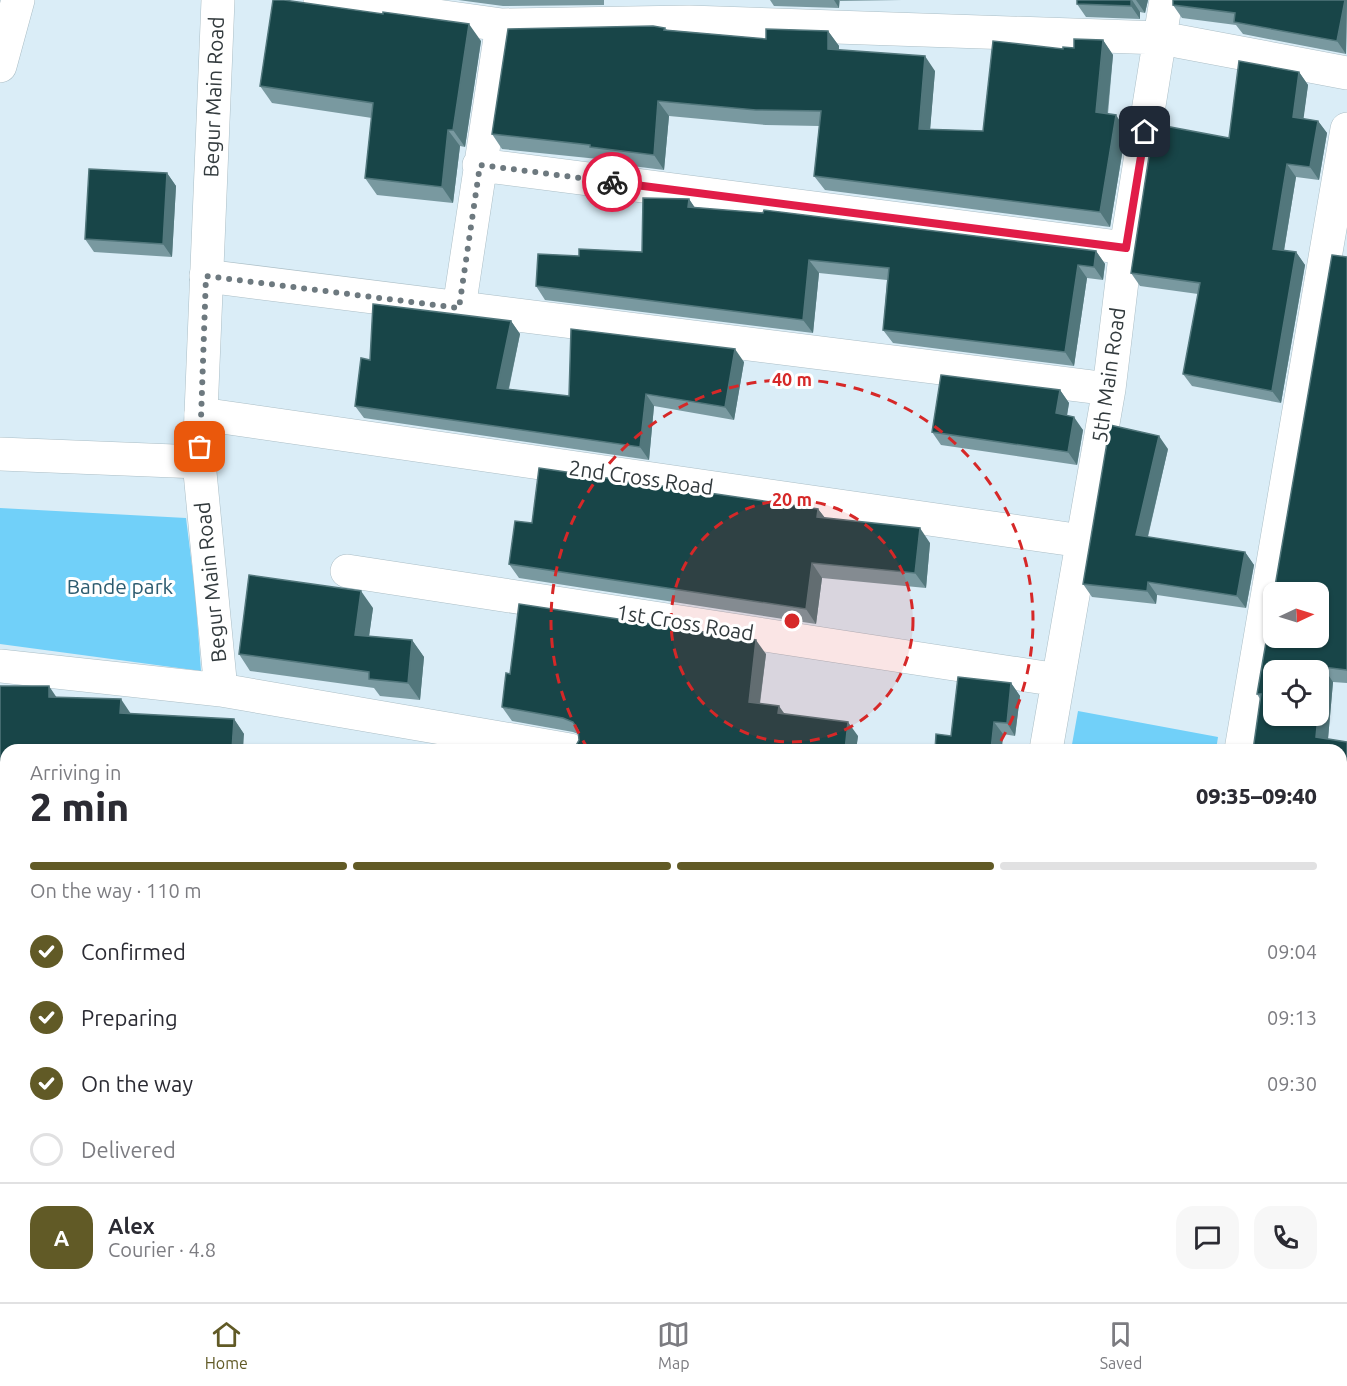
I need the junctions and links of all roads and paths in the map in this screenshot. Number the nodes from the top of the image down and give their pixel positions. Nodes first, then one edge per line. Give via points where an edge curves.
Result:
1 (18, 0) edge
2 (218, 0) edge
3 (320, 0) edge
4 (1166, 0) edge
5 (689, 11) edge
6 (502, 26) junction
7 (1161, 38) junction
8 (0, 66) edge
9 (1347, 73) edge
10 (1347, 129) edge
11 (480, 165) junction
12 (1126, 248) junction
13 (206, 276) junction
14 (459, 308) junction
15 (1109, 389) junction
16 (201, 414) junction
17 (0, 454) edge
18 (199, 462) junction
19 (1082, 541) junction
20 (348, 572) dead end
21 (0, 666) edge
22 (1058, 680) junction
23 (221, 690) junction
24 (506, 744) edge
25 (1047, 744) edge
26 (1242, 744) edge

1 - 8 street
2 - 13 street, Begur Main Road
3 - 6 street
4 - 7 street, 5th Main Road
5 - 6 street
5 - 7 street
6 - 11 street
7 - 9 street
7 - 12 street, 5th Main Road
10 - 26 street
11 - 12 street
11 - 14 street
12 - 15 street, 5th Main Road
13 - 14 street
13 - 16 street, Begur Main Road
14 - 15 street
15 - 19 street, 5th Main Road
16 - 18 street, Begur Main Road
16 - 19 street, 2nd Cross Road
17 - 18 street
18 - 23 street, Begur Main Road
19 - 22 street, 5th Main Road
20 - 22 street, 1st Cross Road
21 - 23 street, Begur Main Road
22 - 25 street, 5th Main Road
23 - 24 street

